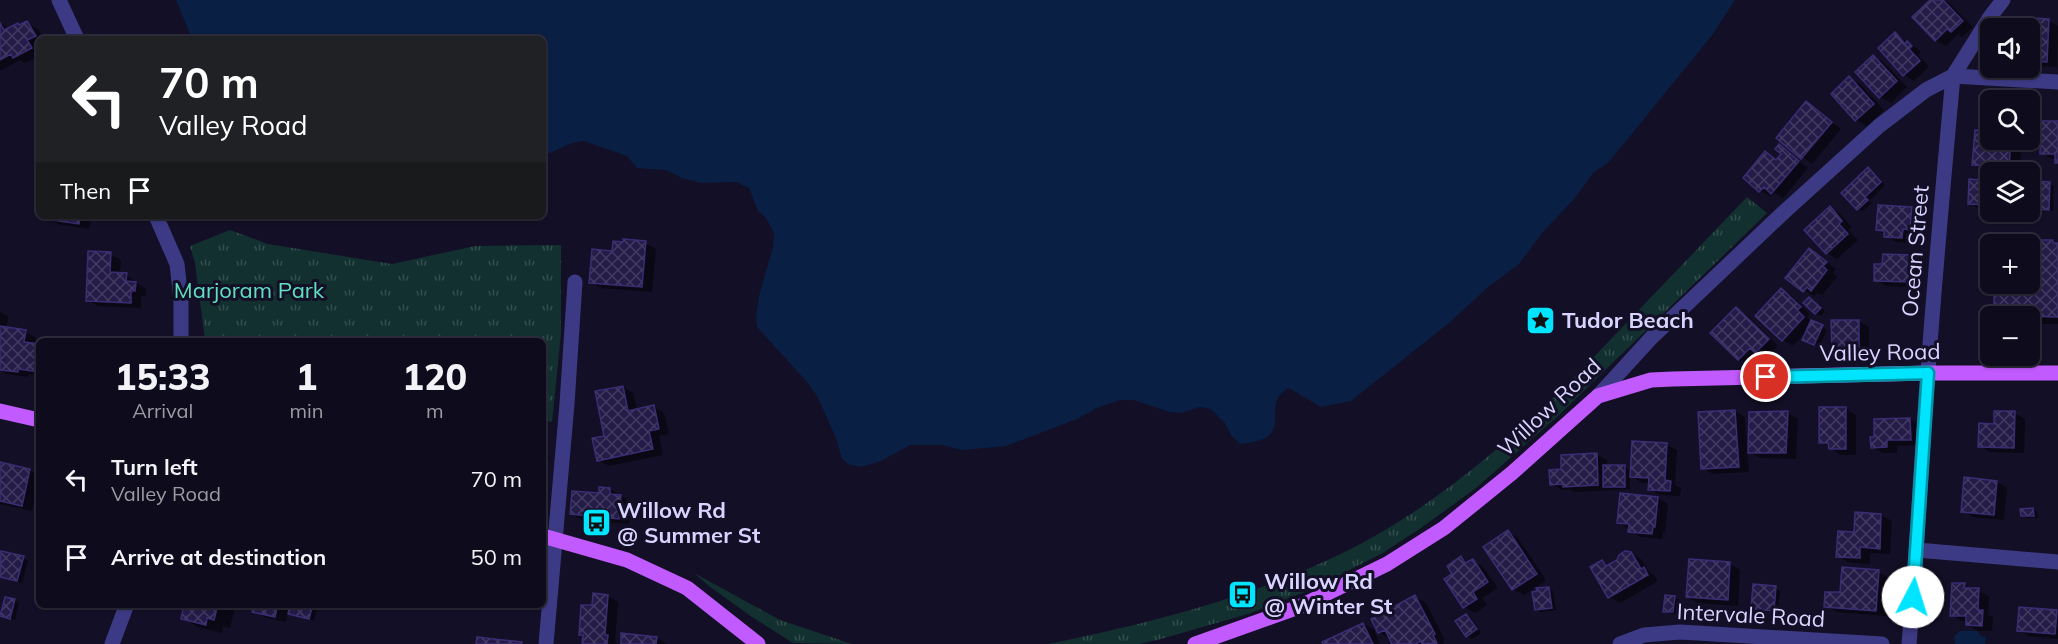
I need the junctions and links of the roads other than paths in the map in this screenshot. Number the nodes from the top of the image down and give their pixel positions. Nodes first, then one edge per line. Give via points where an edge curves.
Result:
1 (59, 0) edge
2 (2003, 0) edge
3 (76, 36) edge
4 (1953, 76) junction
5 (2058, 82) edge
6 (157, 219) edge
7 (575, 282) dead end
8 (181, 338) edge
9 (1928, 373) junction
10 (2058, 373) edge
11 (1598, 396) junction
12 (0, 411) edge
13 (36, 419) edge
14 (549, 537) edge
15 (1917, 550) junction
16 (2058, 562) edge
17 (126, 608) edge
18 (1224, 640) edge
19 (112, 644) edge
20 (546, 644) edge
21 (758, 644) edge
22 (1195, 644) edge
23 (1620, 644) edge
24 (1882, 644) edge
25 (1909, 644) edge

1 - 3 street
2 - 4 street
4 - 5 street
4 - 9 street, Ocean Street
4 - 11 street, Willow Road via 1926,90 1879,126 1652,338
6 - 8 street via 177,264
7 - 14 street via 567,404
9 - 10 main road, Valley Road
9 - 11 main road, Valley Road via 1651,380
9 - 15 street, Ocean Street
11 - 18 main road, Willow Road via 1434,534 1387,564
12 - 13 main road
14 - 20 street
14 - 21 main road via 627,560 687,588
15 - 16 street
15 - 25 street, Ocean Street
17 - 19 street
18 - 22 main road, Willow Road
23 - 24 street, Intervale Road via 1644,635 1680,632

